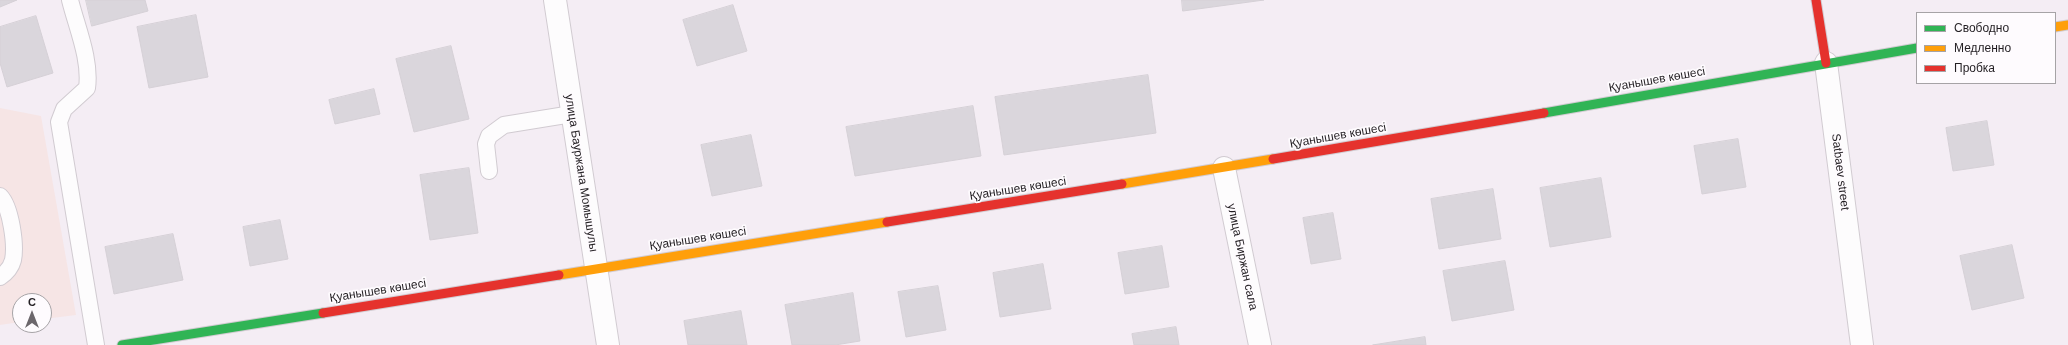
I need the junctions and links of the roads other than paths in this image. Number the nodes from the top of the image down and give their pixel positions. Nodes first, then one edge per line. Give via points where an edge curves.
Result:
1 (70, 0) edge
2 (555, 0) edge
3 (1816, 0) edge
4 (2068, 25) edge
5 (2056, 27) edge
6 (1916, 48) edge
7 (1826, 63) junction
8 (572, 114) junction
9 (1224, 168) junction
10 (489, 172) dead end
11 (0, 196) edge
12 (595, 268) junction
13 (0, 277) edge
14 (96, 345) edge
15 (122, 345) edge
16 (608, 345) edge
17 (1260, 345) edge
18 (1862, 345) edge

1 - 14 lane via 88,81 83,94 64,109 59,122
2 - 8 street, улица Бауржана Момышулы
3 - 7 street, Satbaev street
4 - 5 street
6 - 7 street, Қуанышев көшесі
7 - 9 street, Қуанышев көшесі
7 - 18 street, Satbaev street
8 - 10 lane via 504,125 496,130 486,144
8 - 12 street, улица Бауржана Момышулы
9 - 12 street, Қуанышев көшесі
9 - 17 street, улица Биржан сала
11 - 13 lane via 9,213 14,249 7,272
12 - 15 street, Қуанышев көшесі
12 - 16 street, улица Бауржана Момышулы

